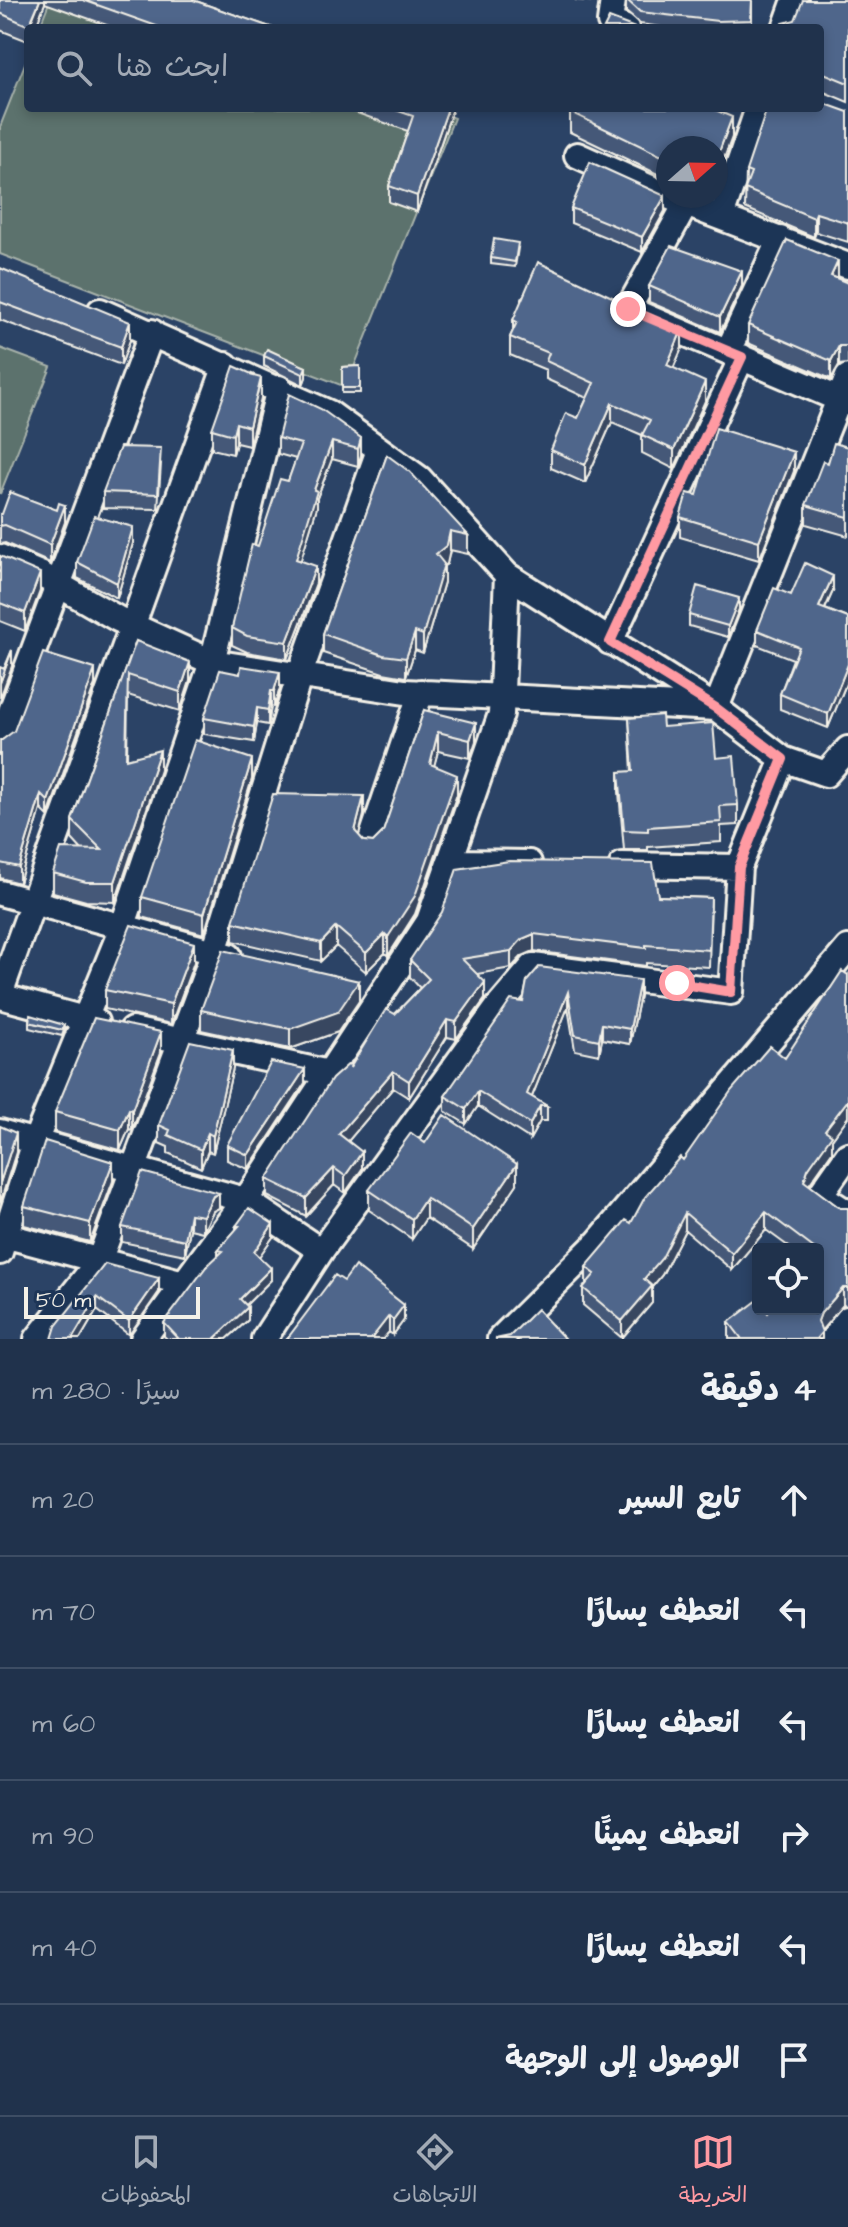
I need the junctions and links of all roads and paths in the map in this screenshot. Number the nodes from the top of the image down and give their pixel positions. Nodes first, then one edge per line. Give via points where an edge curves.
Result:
1 (613, 0) edge
2 (795, 0) edge
3 (615, 24) edge
4 (786, 24) edge
5 (757, 112) edge
6 (577, 155) dead end
7 (656, 191) edge
8 (684, 208) edge
9 (697, 208) edge
10 (721, 217) junction
11 (780, 239) junction
12 (848, 266) edge
13 (83, 304) edge
14 (152, 332) junction
15 (735, 354) junction
16 (226, 365) junction
17 (279, 388) junction
18 (845, 393) edge
19 (379, 450) junction
20 (0, 557) edge
21 (507, 575) junction
22 (57, 584) junction
23 (133, 624) junction
24 (610, 642) junction
25 (212, 662) junction
26 (300, 674) junction
27 (421, 692) junction
28 (502, 694) junction
29 (716, 708) junction
30 (0, 741) edge
31 (848, 749) edge
32 (783, 759) junction
33 (369, 846) edge
34 (450, 862) junction
35 (557, 863) edge
36 (602, 864) edge
37 (739, 867) junction
38 (0, 893) edge
39 (33, 902) junction
40 (122, 928) junction
41 (848, 948) edge
42 (214, 952) junction
43 (245, 959) edge
44 (352, 984) edge
45 (382, 991) junction
46 (0, 995) edge
47 (83, 1020) junction
48 (181, 1041) junction
49 (329, 1073) junction
50 (0, 1132) edge
51 (35, 1142) junction
52 (848, 1155) edge
53 (134, 1168) junction
54 (245, 1200) junction
55 (848, 1213) edge
56 (2, 1240) edge
57 (321, 1251) junction
58 (99, 1261) junction
59 (184, 1283) junction
60 (848, 1319) edge
61 (37, 1339) edge
62 (143, 1339) edge
63 (264, 1339) edge
64 (500, 1339) edge
65 (833, 1339) edge

1 - 3 street via 610,22
2 - 4 street
5 - 10 street
6 - 7 street
8 - 15 street via 628,309
9 - 10 street
10 - 11 street
11 - 12 street
11 - 15 street
13 - 14 street
14 - 16 street
14 - 22 street
15 - 18 street
15 - 24 street
16 - 17 street
16 - 23 street
17 - 19 street via 329,413
17 - 25 street
18 - 29 street
19 - 21 street via 420,479
19 - 26 street
20 - 22 street
21 - 24 street
21 - 28 street
22 - 23 street
22 - 30 street
23 - 25 street
23 - 39 street
24 - 29 street
25 - 26 street
25 - 40 street
26 - 27 street
26 - 42 street
27 - 28 street
27 - 33 street
28 - 29 street
28 - 34 street via 501,714
29 - 32 street
31 - 32 street via 826,774
32 - 37 street
34 - 35 street
34 - 45 street via 429,921
36 - 37 street
37 - 57 street via 731,992 533,966
38 - 39 street
39 - 40 street
39 - 46 street
40 - 42 street
40 - 47 street
41 - 64 street via 598,1242
42 - 43 street
42 - 48 street
44 - 45 street
45 - 49 street
46 - 47 street
47 - 48 street
47 - 51 street
48 - 49 street
48 - 53 street
49 - 54 street
50 - 51 street
51 - 53 street
51 - 56 street
52 - 55 street via 820,1195
53 - 54 street
53 - 58 street
54 - 57 street
54 - 59 street
56 - 58 street
57 - 63 street
58 - 59 street
58 - 61 street
59 - 62 street
60 - 65 street

